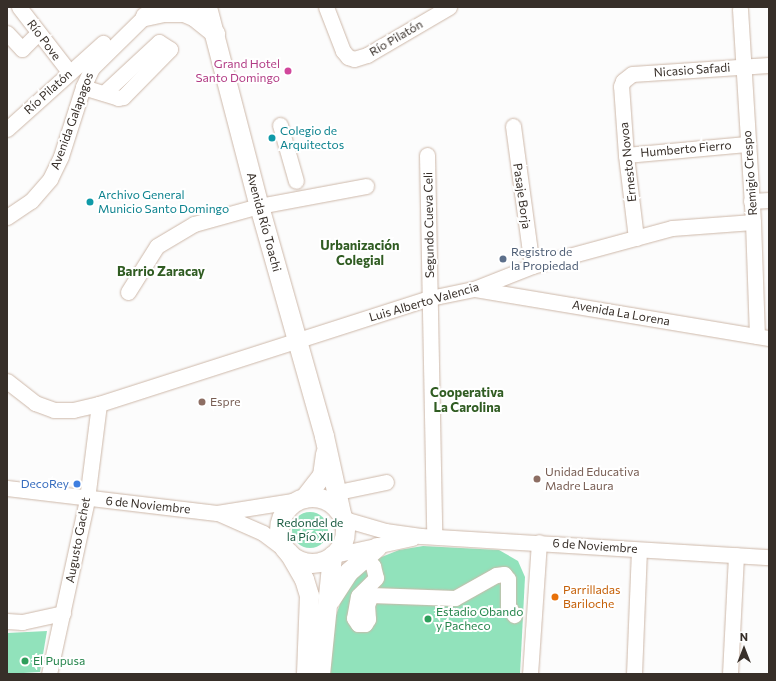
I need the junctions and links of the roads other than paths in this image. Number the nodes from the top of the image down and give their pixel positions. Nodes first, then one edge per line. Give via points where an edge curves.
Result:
1 (19, 7) edge
2 (326, 7) edge
3 (449, 7) edge
4 (212, 9) edge
5 (740, 9) dead end
6 (147, 10) edge
7 (7, 33) edge
8 (38, 33) junction
9 (215, 33) junction
10 (769, 64) edge
11 (744, 66) junction
12 (70, 73) junction
13 (621, 86) joint
14 (82, 87) junction
15 (104, 93) dead end
16 (280, 125) dead end
17 (513, 126) dead end
18 (7, 129) edge
19 (747, 144) junction
20 (427, 155) dead end
21 (626, 155) junction
22 (296, 181) dead end
23 (366, 186) dead end
24 (769, 200) edge
25 (751, 201) junction
26 (258, 206) junction
27 (7, 217) edge
28 (753, 222) junction
29 (636, 238) junction
30 (532, 266) junction
31 (474, 289) junction
32 (128, 292) dead end
33 (430, 298) junction
34 (763, 337) edge
35 (297, 340) junction
36 (7, 381) edge
37 (99, 404) junction
38 (324, 436) junction
39 (386, 482) dead end
40 (7, 488) edge
41 (338, 492) junction
42 (87, 499) junction
43 (301, 499) junction
44 (217, 513) junction
45 (342, 516) junction
46 (428, 536) junction
47 (539, 542) junction
48 (639, 550) junction
49 (371, 551) junction
50 (288, 552) junction
51 (333, 555) junction
52 (736, 556) junction
53 (769, 557) edge
54 (64, 613) junction
55 (325, 613) junction
56 (514, 615) dead end
57 (7, 621) edge
58 (50, 674) edge
59 (306, 674) edge
60 (320, 674) edge
61 (530, 674) edge
62 (634, 674) edge
63 (730, 674) edge

1 - 8 street, Río Pove
2 - 3 street, Río Pilatón via 343,51 354,59 367,55
4 - 9 main road, Avenida Río Toachi
5 - 11 street, Remigio Crespo
6 - 9 main road via 184,12 195,17
6 - 12 street, Río Pilatón
6 - 14 street, Avenida Galapagos via 98,60
7 - 8 street via 22,49
8 - 12 street, Río Pove
9 - 26 main road, Avenida Río Toachi
10 - 11 street, Nicasio Safadi
11 - 13 street, Nicasio Safadi via 632,74 623,80
11 - 19 street, Remigio Crespo
12 - 18 street, Río Pilatón
13 - 21 street, Ernesto Novoa
14 - 15 street
14 - 27 street, Avenida Galapagos via 61,156 50,179 31,201
16 - 22 street
17 - 30 street, Pasaje Borja
19 - 21 street, Humberto Fierro
19 - 25 street, Remigio Crespo
20 - 33 street, Segundo Cueva Celi
21 - 29 street, Ernesto Novoa
23 - 26 street
24 - 25 street
25 - 28 street, Remigio Crespo
26 - 32 street via 194,224 157,246
26 - 35 main road, Avenida Río Toachi
28 - 29 street, Luis Alberto Valencia via 672,228
28 - 34 street, Remigio Crespo
29 - 30 street, Luis Alberto Valencia
30 - 31 street, Luis Alberto Valencia
31 - 33 street, Luis Alberto Valencia
31 - 34 street, Avenida La Lorena
33 - 35 street, Luis Alberto Valencia
33 - 46 street, Segundo Cueva Celi
35 - 37 street, Luis Alberto Valencia
35 - 38 main road, Avenida Río Toachi
36 - 37 street, Luis Alberto Valencia via 35,403 54,410 73,410
37 - 42 street, Augusto Gachet
38 - 41 main road, Avenida Río Toachi
38 - 43 main road, Avenida Río Toachi via 325,467 322,476
39 - 41 street
40 - 42 street, 6 de Noviembre
41 - 45 main road, Avenida Río Toachi
42 - 44 street, 6 de Noviembre
42 - 54 street, Augusto Gachet
43 - 44 street, 6 de Noviembre
43 - 45 main road via 316,497 328,500
43 - 50 main road via 285,511 280,522 281,540
44 - 50 street, 6 de Noviembre via 263,534
45 - 46 street, 6 de Noviembre via 385,531
45 - 51 main road via 344,538
46 - 47 street, 6 de Noviembre
46 - 49 street, 6 de Noviembre
47 - 48 street, 6 de Noviembre
47 - 61 street
48 - 52 street, 6 de Noviembre
48 - 62 street
49 - 51 street, 6 de Noviembre
49 - 55 main road via 338,584
49 - 56 street via 376,578 358,596 354,618 358,624 365,624 368,618 367,605 371,595 389,591 455,598 460,589 490,576 504,574 508,579 508,606
50 - 51 main road via 309,562 320,562
50 - 59 main road via 304,579 309,594
51 - 55 main road
52 - 53 street, 6 de Noviembre
52 - 63 street
54 - 57 street via 22,622
54 - 58 street, Augusto Gachet
55 - 60 main road

